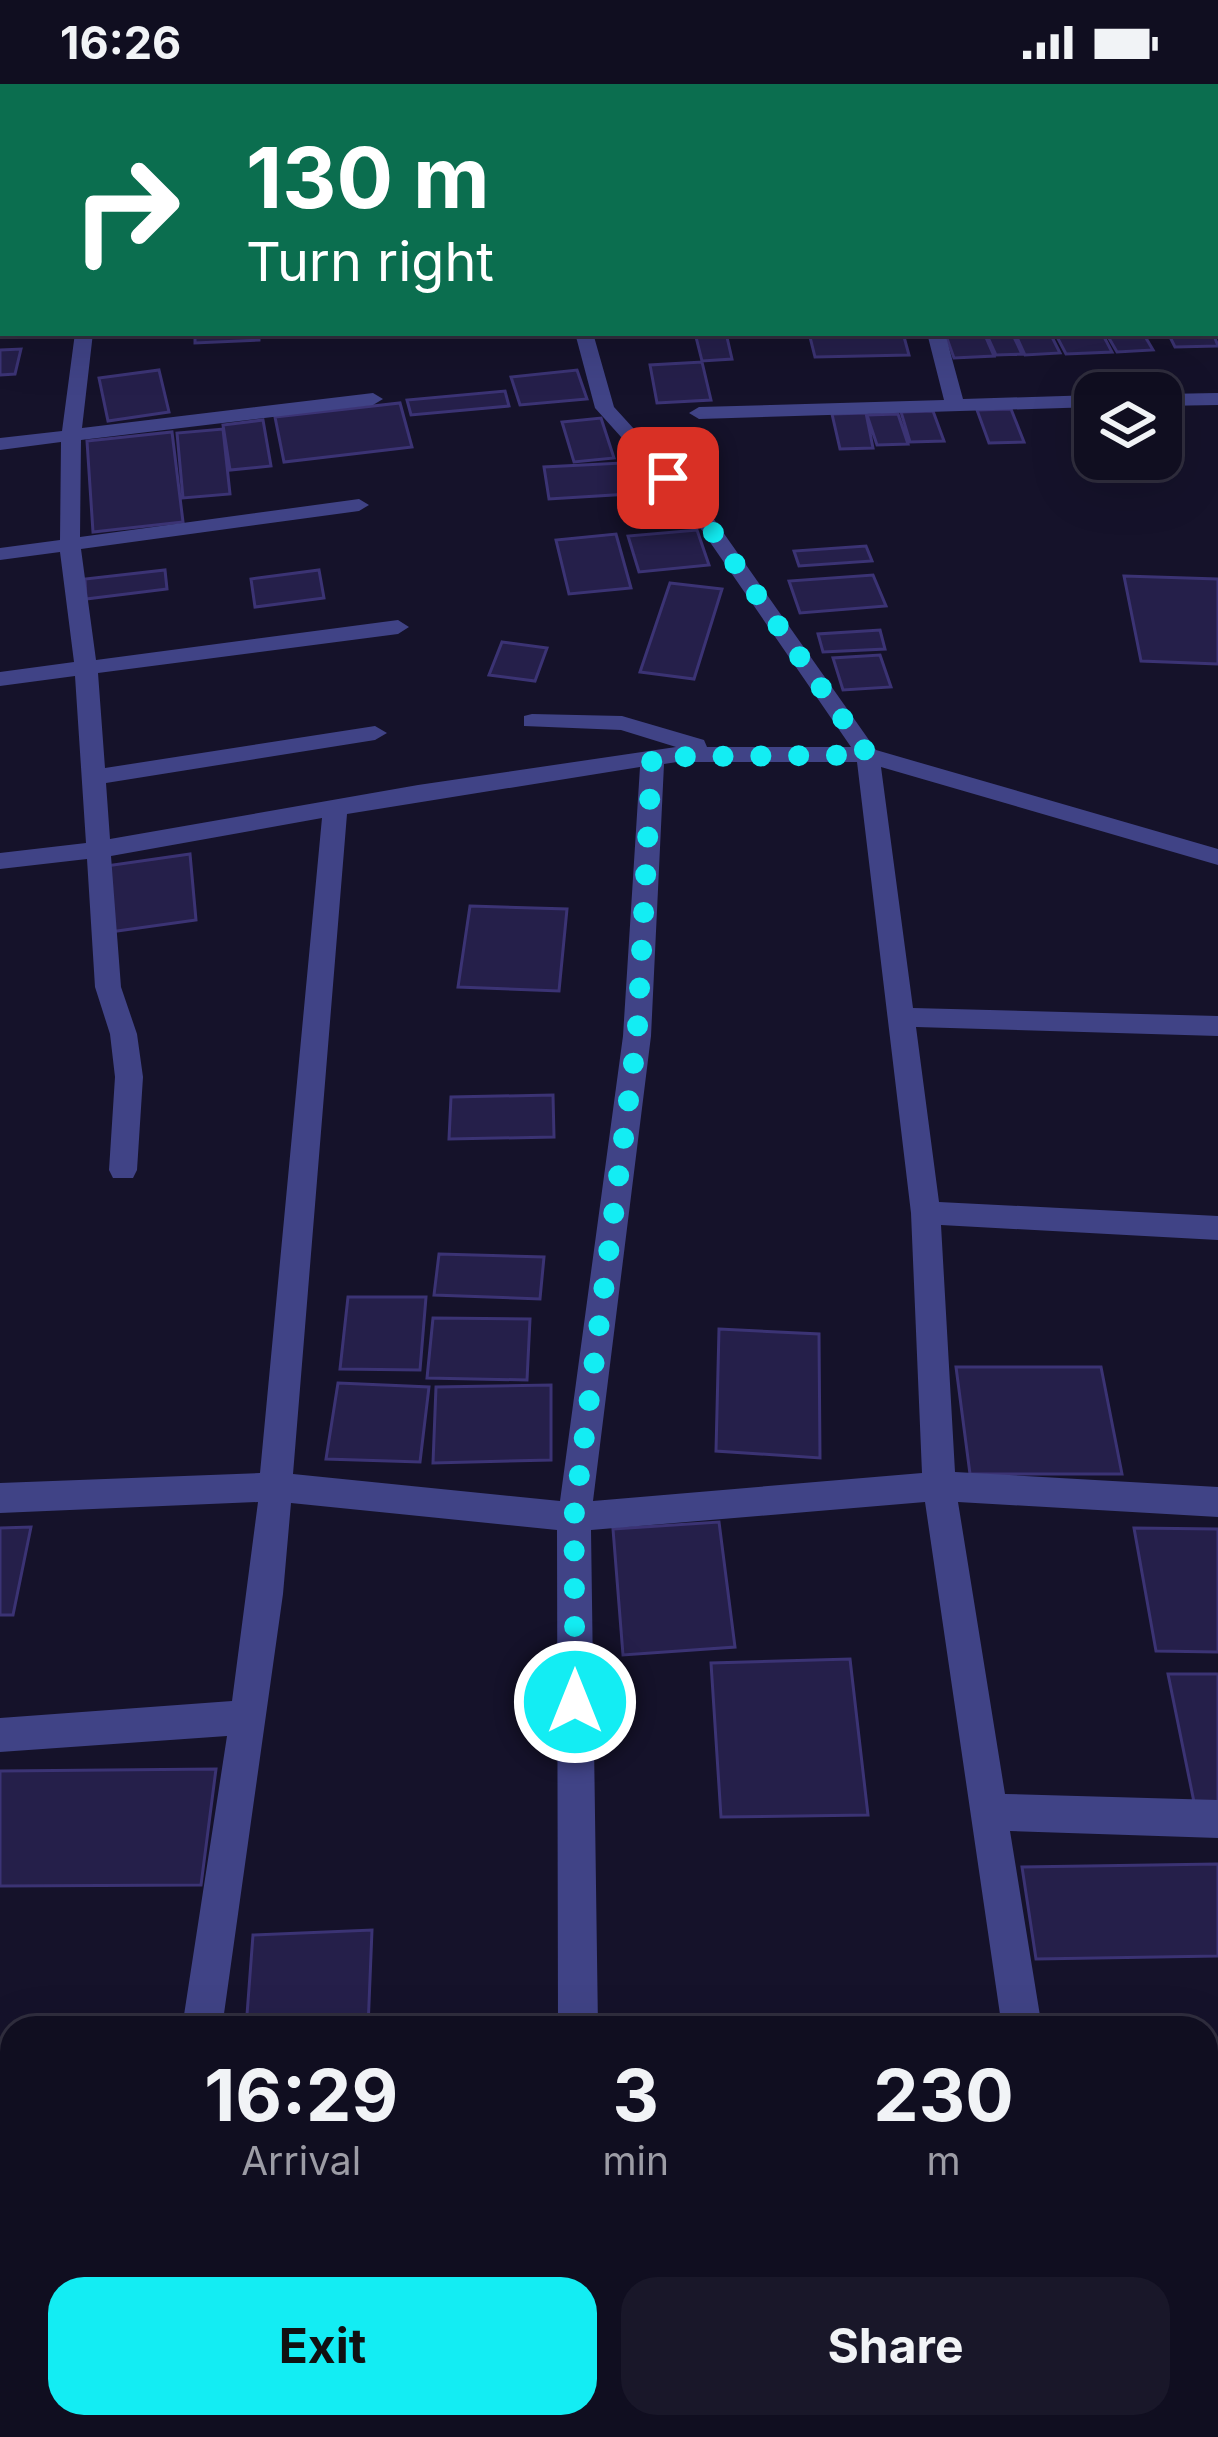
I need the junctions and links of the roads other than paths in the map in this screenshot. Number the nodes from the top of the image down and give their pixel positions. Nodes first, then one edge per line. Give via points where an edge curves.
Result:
1 (84, 336) edge
2 (585, 336) edge
3 (937, 336) edge
4 (373, 399) dead end
5 (1218, 399) edge
6 (1182, 400) edge
7 (1074, 401) edge
8 (955, 404) junction
9 (699, 413) dead end
10 (71, 437) junction
11 (0, 444) edge
12 (359, 505) dead end
13 (70, 545) junction
14 (0, 554) edge
15 (398, 626) dead end
16 (86, 669) junction
17 (0, 679) edge
18 (532, 721) dead end
19 (375, 733) dead end
20 (730, 754) junction
21 (868, 755) junction
22 (652, 757) junction
23 (92, 778) junction
24 (335, 808) junction
25 (96, 850) junction
26 (1218, 857) edge
27 (0, 861) edge
28 (902, 1017) junction
29 (1218, 1026) edge
30 (123, 1170) dead end
31 (926, 1213) junction
32 (1218, 1228) edge
33 (939, 1486) junction
34 (277, 1487) junction
35 (0, 1498) edge
36 (1218, 1502) edge
37 (574, 1516) junction
38 (249, 1717) junction
39 (0, 1735) edge
40 (991, 1812) junction
41 (1218, 1819) edge
42 (204, 2016) edge
43 (578, 2016) edge
44 (1020, 2016) edge

1 - 10 street
2 - 21 street via 605,408 699,512
3 - 8 street
4 - 10 street
5 - 6 street
7 - 8 street
8 - 9 street
10 - 11 street
10 - 13 street
12 - 13 street
13 - 14 street
13 - 16 street
15 - 16 street
16 - 17 street
16 - 23 street
18 - 20 street via 622,724
19 - 23 street
20 - 21 street
20 - 22 street
21 - 26 street
21 - 28 street
22 - 24 street
22 - 37 street via 637,1036
23 - 25 street
24 - 25 street
24 - 34 street
25 - 27 street
25 - 30 street via 108,986 131,1059
28 - 29 street
28 - 31 street
31 - 32 street
31 - 33 street
33 - 36 street
33 - 37 street
33 - 40 street
34 - 35 street
34 - 37 street
34 - 38 street
37 - 43 street
38 - 39 street
38 - 42 street
40 - 41 street
40 - 44 street

